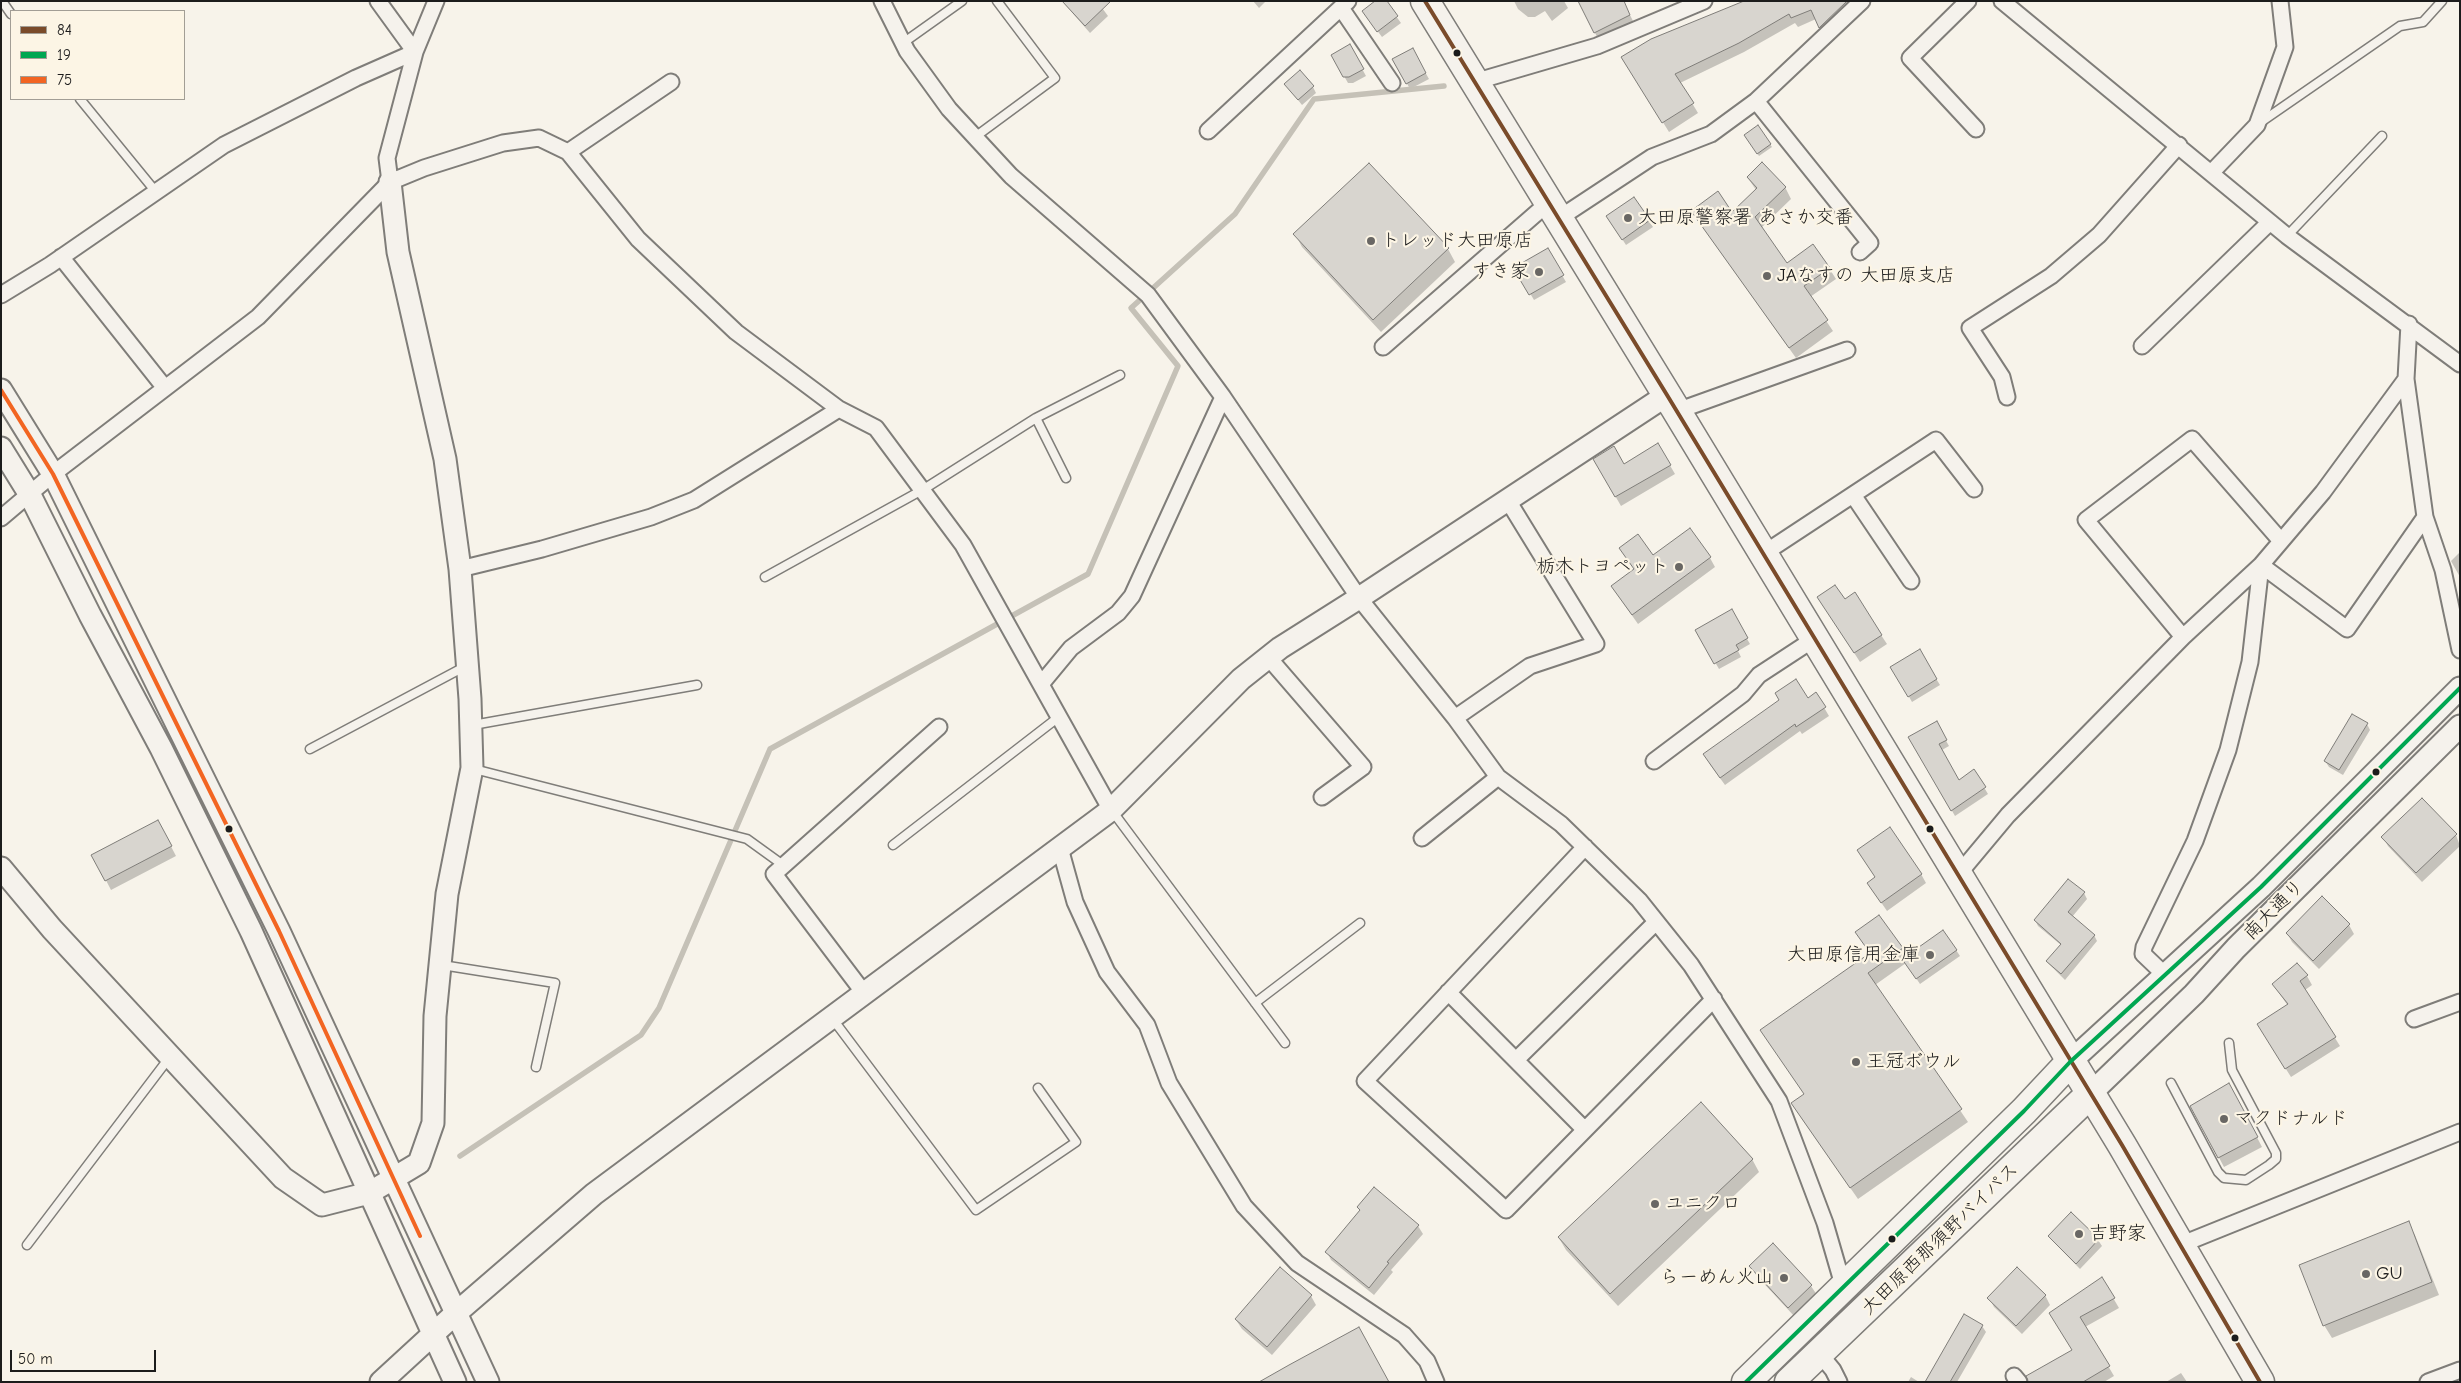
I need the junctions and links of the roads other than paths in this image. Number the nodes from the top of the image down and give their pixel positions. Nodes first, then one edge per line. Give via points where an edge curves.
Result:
1 (2, 1) edge
2 (378, 1) edge
3 (436, 1) edge
4 (882, 1) edge
5 (962, 1) edge
6 (997, 1) edge
7 (1425, 1) edge
8 (1704, 1) edge
9 (1862, 1) edge
10 (1968, 1) edge
11 (2002, 1) edge
12 (2280, 1) edge
13 (2442, 1) edge
14 (1344, 5) edge
15 (10, 13) edge
16 (903, 42) junction
17 (415, 52) junction
18 (671, 82) dead end
19 (1474, 82) junction
20 (1392, 83) dead end
21 (81, 100) edge
22 (1756, 101) junction
23 (2257, 125) junction
24 (1976, 129) dead end
25 (1208, 130) dead end
26 (975, 136) junction
27 (2382, 136) dead end
28 (2179, 145) junction
29 (568, 152) junction
30 (2212, 172) junction
31 (390, 182) junction
32 (156, 192) junction
33 (1553, 211) junction
34 (2270, 222) junction
35 (2287, 236) junction
36 (1860, 252) dead end
37 (61, 257) junction
38 (1, 295) edge
39 (2409, 324) junction
40 (2142, 346) dead end
41 (1383, 347) dead end
42 (1847, 350) dead end
43 (2460, 364) edge
44 (1120, 375) dead end
45 (2406, 380) junction
46 (165, 388) junction
47 (1, 390) edge
48 (1223, 396) junction
49 (2007, 397) dead end
50 (1672, 403) junction
51 (839, 409) junction
52 (1036, 418) junction
53 (1, 448) edge
54 (53, 474) junction
55 (1066, 478) dead end
56 (924, 489) junction
57 (1974, 489) dead end
58 (30, 495) junction
59 (1853, 495) junction
60 (1507, 499) junction
61 (2425, 517) junction
62 (1, 518) edge
63 (2281, 541) junction
64 (1763, 554) junction
65 (2261, 565) junction
66 (460, 569) junction
67 (765, 577) dead end
68 (1911, 582) dead end
69 (1359, 598) junction
70 (2184, 637) junction
71 (1814, 639) junction
72 (2460, 650) edge
73 (1268, 657) junction
74 (468, 665) junction
75 (1042, 683) junction
76 (697, 684) dead end
77 (2460, 688) edge
78 (1060, 716) junction
79 (1455, 718) junction
80 (471, 726) junction
81 (2460, 726) edge
82 (939, 727) dead end
83 (310, 749) dead end
84 (1654, 761) dead end
85 (472, 768) junction
86 (1498, 776) junction
87 (1322, 797) dead end
88 (1112, 810) junction
89 (1422, 838) dead end
90 (893, 845) dead end
91 (1585, 847) junction
92 (1060, 848) junction
93 (783, 865) junction
94 (1, 868) edge
95 (1957, 876) junction
96 (1656, 922) junction
97 (1360, 923) dead end
98 (440, 964) junction
99 (2166, 976) junction
100 (1448, 992) junction
101 (864, 993) junction
102 (1714, 999) junction
103 (2460, 1002) edge
104 (1255, 1003) junction
105 (831, 1017) junction
106 (2414, 1019) dead end
107 (1285, 1043) dead end
108 (2229, 1043) dead end
109 (170, 1057) junction
110 (1516, 1060) junction
111 (2070, 1062) junction
112 (536, 1067) dead end
113 (2171, 1083) dead end
114 (1038, 1088) dead end
115 (2089, 1095) junction
116 (1585, 1130) junction
117 (2460, 1132) edge
118 (394, 1179) junction
119 (369, 1193) junction
120 (27, 1245) dead end
121 (2180, 1245) junction
122 (1843, 1285) junction
123 (455, 1314) junction
124 (433, 1336) junction
125 (1819, 1353) junction
126 (2460, 1370) edge
127 (381, 1382) edge
128 (455, 1382) edge
129 (488, 1382) edge
130 (1436, 1382) edge
131 (1746, 1382) edge
132 (1789, 1382) edge
133 (1839, 1382) edge
134 (2260, 1382) edge
135 (2428, 1382) edge

1 - 15 lane
2 - 17 street
3 - 17 street
4 - 16 street
5 - 16 lane
6 - 26 lane via 1055,78
7 - 19 highway
8 - 19 street via 1597,46
9 - 22 street
10 - 24 street via 1910,58
11 - 28 street
12 - 23 street via 2285,47
13 - 23 lane via 2423,22 2400,26
14 - 20 street
14 - 25 street
16 - 26 street via 949,109
17 - 31 street via 387,158
17 - 32 street via 224,145
18 - 29 street
19 - 33 highway
21 - 32 lane
22 - 33 street via 1711,134 1652,158
22 - 36 street via 1870,243
23 - 30 street
26 - 48 street via 1011,176 1148,295
27 - 35 lane
28 - 30 street
28 - 49 street via 2099,235 2052,276 1970,328 2002,377
29 - 31 street via 539,138 503,143
29 - 51 street via 638,239 736,332
30 - 34 street
31 - 46 street via 258,317
31 - 66 street via 398,252 445,460
32 - 37 street
33 - 41 street
33 - 50 highway
34 - 35 street
34 - 40 street
35 - 39 street
37 - 38 street
37 - 46 street
39 - 43 street
39 - 45 street
42 - 50 street
44 - 52 lane
45 - 61 street
45 - 63 street via 2323,492
46 - 54 street
47 - 54 street
48 - 69 street
48 - 75 street via 1132,596 1118,613 1070,648
50 - 60 street
50 - 64 highway
51 - 56 street via 876,428
51 - 66 street via 694,500 651,517
52 - 55 lane
52 - 56 lane
53 - 58 street
54 - 58 street
54 - 118 street via 279,931
56 - 67 lane
56 - 75 street via 963,545
57 - 59 street via 1936,440
58 - 62 street
58 - 119 street via 251,931
59 - 64 street
59 - 68 street
60 - 69 street
60 - 79 street via 1596,644 1530,666
61 - 65 street via 2347,629
61 - 72 street via 2443,570
63 - 65 street
63 - 70 street via 2192,439 2086,520
64 - 71 highway
65 - 70 street
65 - 99 street via 2250,662 2228,750 2195,841 2144,947 2143,954
66 - 74 street
69 - 73 street
69 - 79 street
70 - 95 street via 2008,815
71 - 84 street via 1758,675 1743,694
71 - 95 highway
73 - 87 street via 1363,767
73 - 88 street via 1241,679
74 - 80 street
74 - 83 lane
75 - 78 street
76 - 80 lane
77 - 99 street, 南大通り via 2261,887
78 - 88 street
78 - 90 lane
79 - 86 street
80 - 85 street
81 - 115 street, 南大通り
82 - 93 street
85 - 93 lane via 747,839
85 - 98 street via 447,894
86 - 89 street
86 - 91 street via 1561,824
88 - 92 street
88 - 104 lane
91 - 96 street via 1640,900
91 - 100 street
92 - 101 street
92 - 130 street via 1075,902 1107,972 1147,1025 1169,1083 1244,1206 1297,1263 1404,1335 1427,1361
93 - 101 street via 774,874
94 - 109 street
95 - 111 highway
96 - 102 street
96 - 110 street
97 - 104 lane
98 - 112 lane via 555,984
98 - 118 street via 435,1016 433,1123 419,1164
99 - 111 street, 南大通り
100 - 110 street
100 - 116 street via 1365,1081 1506,1210
101 - 105 street
102 - 116 street
102 - 122 street via 1779,1101 1825,1223
103 - 106 street
104 - 107 lane
105 - 114 lane via 976,1210 1076,1142
105 - 123 street via 594,1194
108 - 113 lane via 2232,1070 2276,1153 2276,1159 2270,1166 2246,1180 2224,1178
109 - 119 street via 283,1178 322,1205
109 - 120 lane
110 - 116 street
111 - 115 highway
111 - 122 highway, 大田原西那須野バイパス via 2017,1118
115 - 121 highway
115 - 125 highway, 大田原西那須野バイパス
117 - 121 street
118 - 119 street
118 - 123 street
119 - 124 street
121 - 134 highway
122 - 131 highway, 大田原西那須野バイパス
123 - 124 street
123 - 129 street
124 - 127 street
124 - 128 street
125 - 132 highway, 大田原西那須野バイパス
125 - 133 street
126 - 135 street

